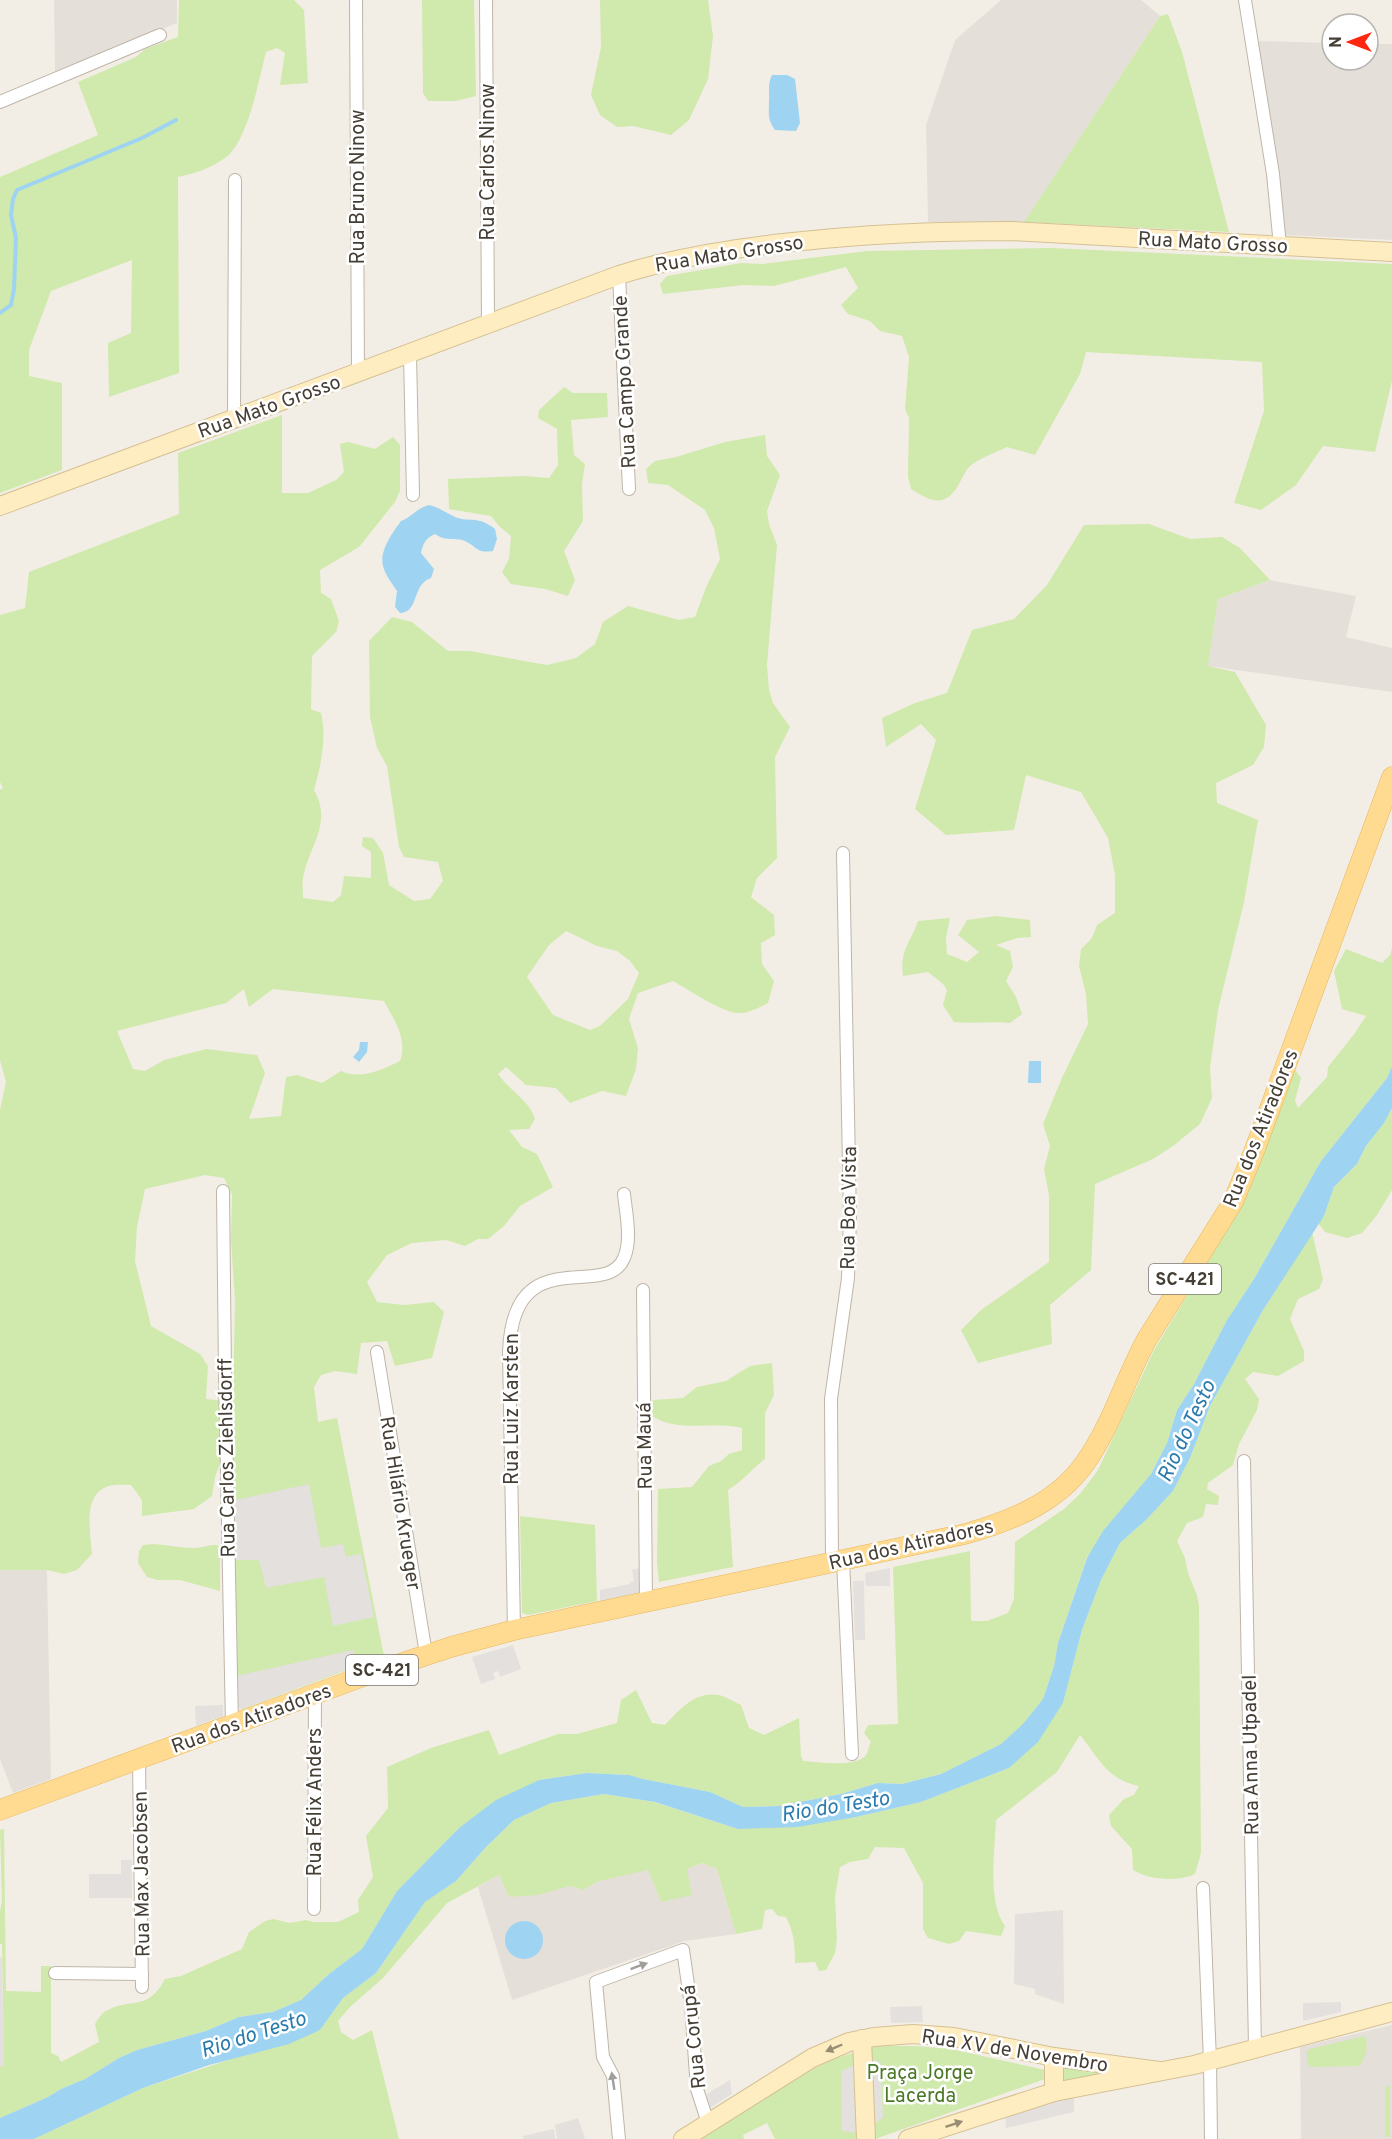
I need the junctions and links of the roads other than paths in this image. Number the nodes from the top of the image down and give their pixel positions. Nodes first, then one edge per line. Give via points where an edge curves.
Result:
1 (356, 0) edge
2 (486, 0) edge
3 (1245, 0) edge
4 (160, 35) dead end
5 (0, 102) edge
6 (235, 180) dead end
7 (1280, 246) junction
8 (1392, 252) edge
9 (618, 274) junction
10 (488, 324) junction
11 (410, 354) junction
12 (358, 373) junction
13 (234, 419) junction
14 (629, 489) dead end
15 (413, 495) dead end
16 (0, 506) edge
17 (1392, 777) edge
18 (843, 853) dead end
19 (223, 1191) dead end
20 (624, 1194) dead end
21 (643, 1290) dead end
22 (377, 1352) dead end
23 (1245, 1461) dead end
24 (838, 1562) junction
25 (646, 1602) junction
26 (514, 1630) junction
27 (426, 1654) junction
28 (315, 1694) junction
29 (232, 1725) junction
30 (852, 1754) dead end
31 (139, 1760) junction
32 (0, 1810) edge
33 (1203, 1888) dead end
34 (314, 1909) dead end
35 (55, 1973) dead end
36 (142, 1974) junction
37 (142, 1987) dead end
38 (1392, 2012) edge
39 (862, 2039) junction
40 (1255, 2048) junction
41 (1054, 2057) junction
42 (1210, 2061) junction
43 (1158, 2071) junction
44 (1054, 2092) junction
45 (708, 2123) junction
46 (619, 2139) edge
47 (683, 2139) edge
48 (866, 2139) edge
49 (908, 2139) edge
50 (1212, 2139) edge

1 - 12 street, Rua Bruno Ninow
2 - 10 street, Rua Carlos Ninow
3 - 7 street via 1273,174
4 - 5 street
6 - 13 street
7 - 8 street, Rua Mato Grosso
7 - 9 street, Rua Mato Grosso via 1011,231 922,233 726,250
9 - 10 street, Rua Mato Grosso
9 - 14 street, Rua Campo Grande
10 - 11 street, Rua Mato Grosso
11 - 12 street, Rua Mato Grosso
11 - 15 street
12 - 13 street, Rua Mato Grosso
13 - 16 street, Rua Mato Grosso
17 - 24 main road, Rua dos Atiradores / SC-421 via 1238,1192 1134,1362 1085,1463 1056,1493 1023,1514 965,1534
18 - 24 street, Rua Boa Vista via 850,1228 844,1311 831,1399
19 - 29 street, Rua Carlos Ziehlsdorff
20 - 26 street, Rua Luiz Karsten via 627,1247 618,1268 601,1274 559,1278 533,1288 512,1321 509,1352
21 - 25 street, Rua Mauá
22 - 27 street, Rua Hilário Krueger
23 - 40 street, Rua Anna Utpadel
24 - 25 main road, Rua dos Atiradores / SC-421
24 - 30 street, Rua Boa Vista
25 - 26 main road, Rua dos Atiradores / SC-421
26 - 27 main road, Rua dos Atiradores / SC-421
27 - 28 main road, Rua dos Atiradores / SC-421
28 - 29 main road, Rua dos Atiradores / SC-421
28 - 34 street, Rua Félix Anders
29 - 31 main road, Rua dos Atiradores / SC-421
31 - 32 main road, Rua dos Atiradores / SC-421
31 - 36 street, Rua Max Jacobsen
33 - 42 street
35 - 36 street, Rua Max Jacobsen
36 - 37 street
38 - 40 street, Rua XV de Novembro
39 - 41 street, Rua XV de Novembro via 913,2034 954,2037
39 -> 45 street, Rua XV de Novembro via 812,2058
39 - 48 street
40 - 42 street, Rua XV de Novembro
41 - 43 street, Rua XV de Novembro
41 - 44 street
42 - 43 street, Rua XV de Novembro
42 - 50 street
43 - 44 street, Rua XV de Novembro
49 -> 44 street, Rua XV de Novembro
46 -> 45 street, Rua Corupá via 614,2076 603,2056 596,1982 683,1950 697,2089
45 - 47 street, Rua XV de Novembro

